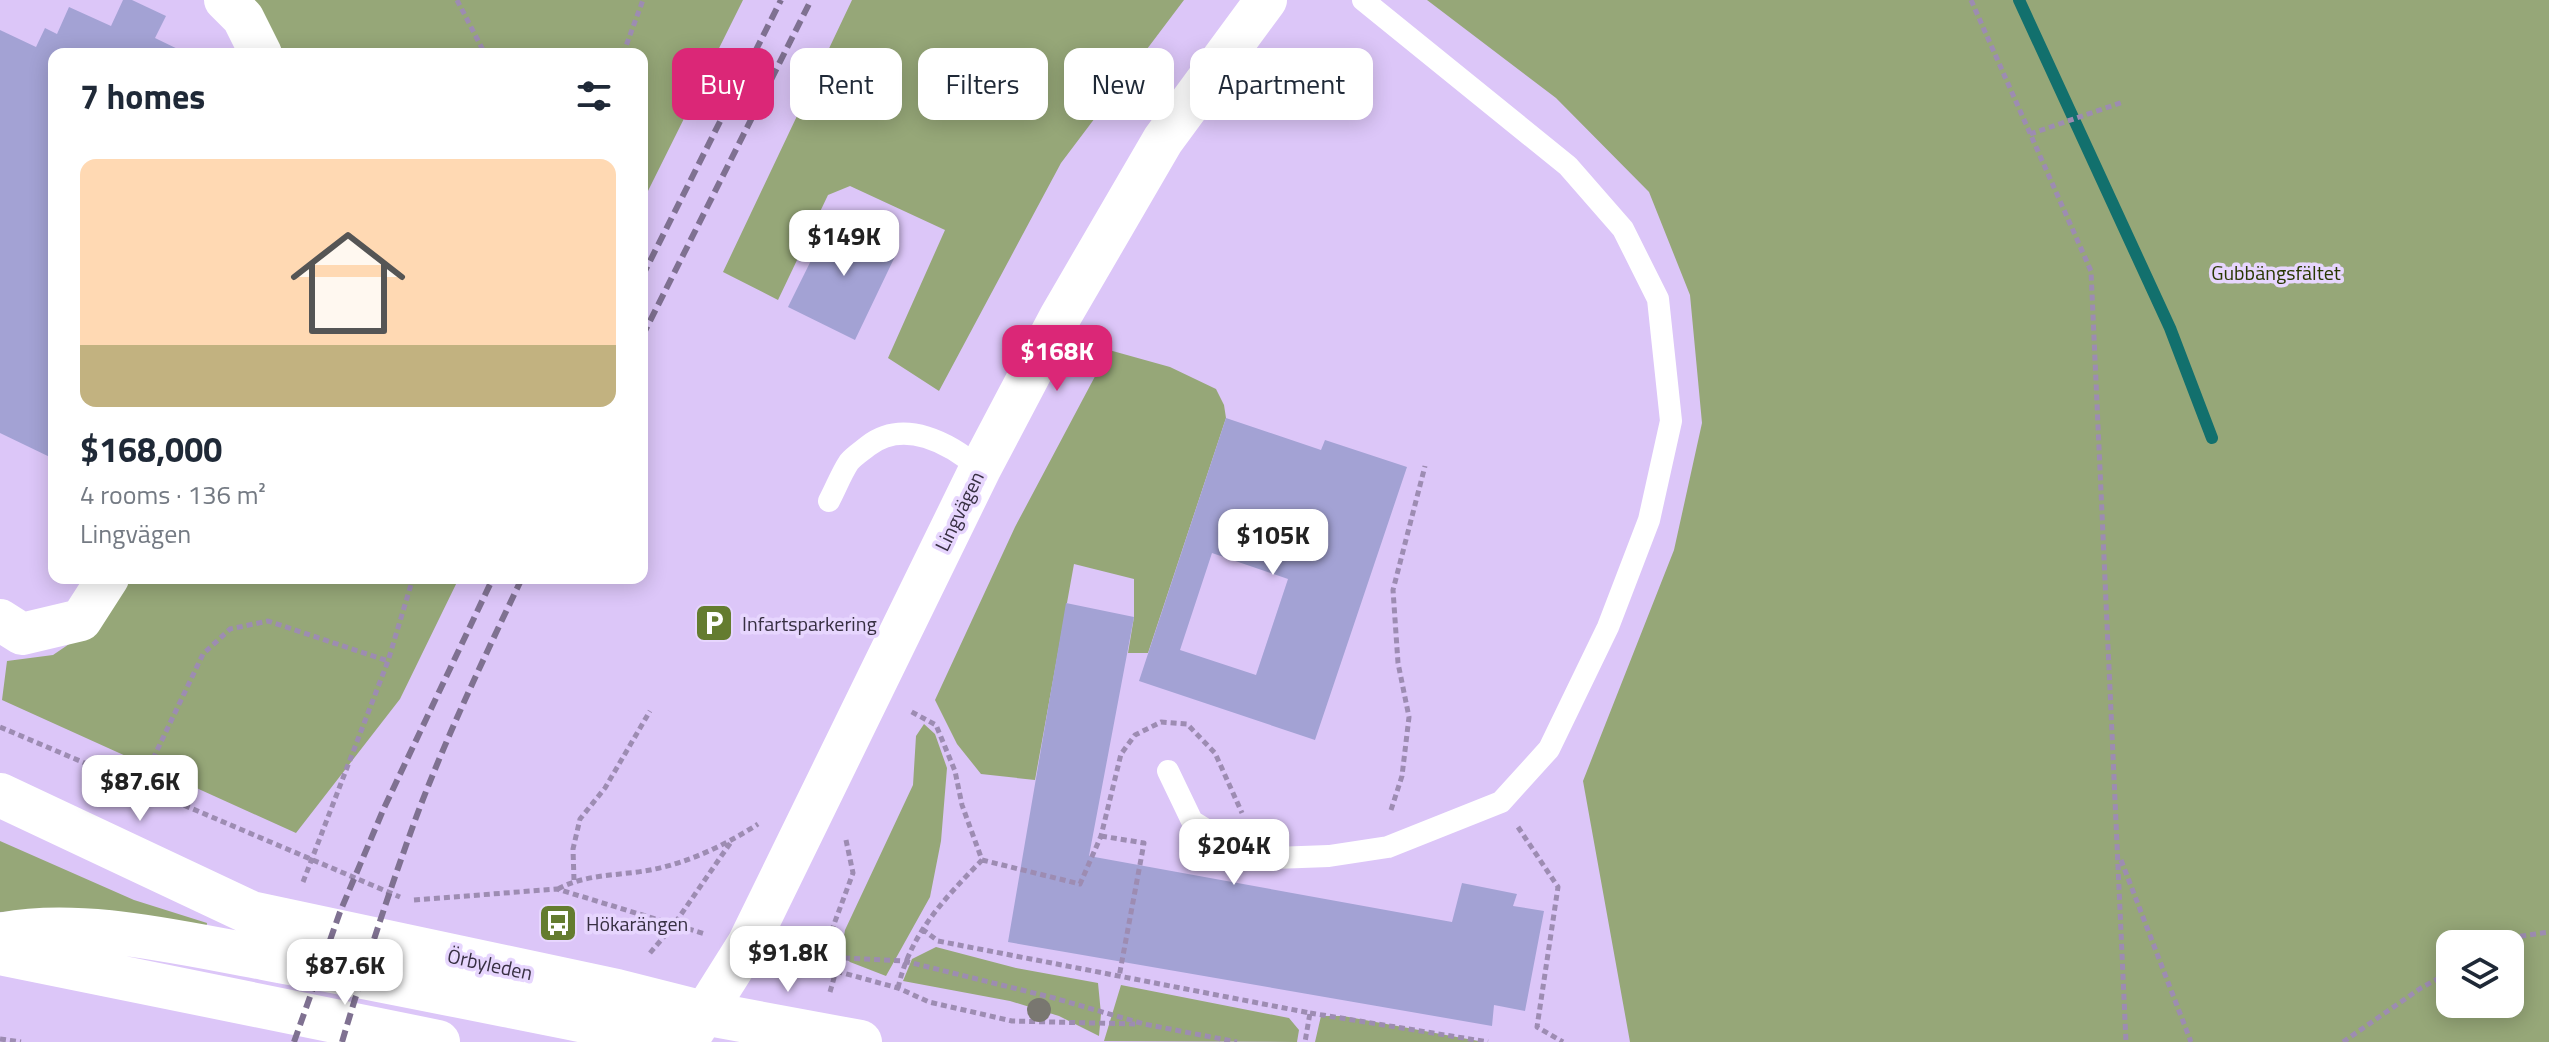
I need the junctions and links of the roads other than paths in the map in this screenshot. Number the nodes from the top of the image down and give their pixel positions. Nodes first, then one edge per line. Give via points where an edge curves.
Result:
1 (225, 0) edge
2 (1266, 0) edge
3 (1363, 0) edge
4 (258, 48) edge
5 (980, 469) junction
6 (829, 501) dead end
7 (104, 584) edge
8 (0, 620) edge
9 (1168, 771) dead end
10 (0, 795) edge
11 (0, 935) edge
12 (0, 953) edge
13 (692, 1032) edge
14 (438, 1042) edge
15 (860, 1042) edge

1 - 4 street via 243,18
2 - 5 street, Lingvägen via 1163,140
3 - 9 lane via 1568,166 1623,229 1658,299 1671,421 1649,520 1608,627 1549,749 1501,802 1388,847 1274,858 1231,845 1192,821
5 - 6 lane via 939,441 904,432 876,440 851,460
5 - 13 street, Lingvägen via 748,944
7 - 8 street via 81,620 22,634
10 - 13 main road, Örbyleden via 251,913 602,988
11 - 13 main road, Örbyleden via 29,929 137,935
12 - 14 main road
13 - 15 main road, Örbyleden

